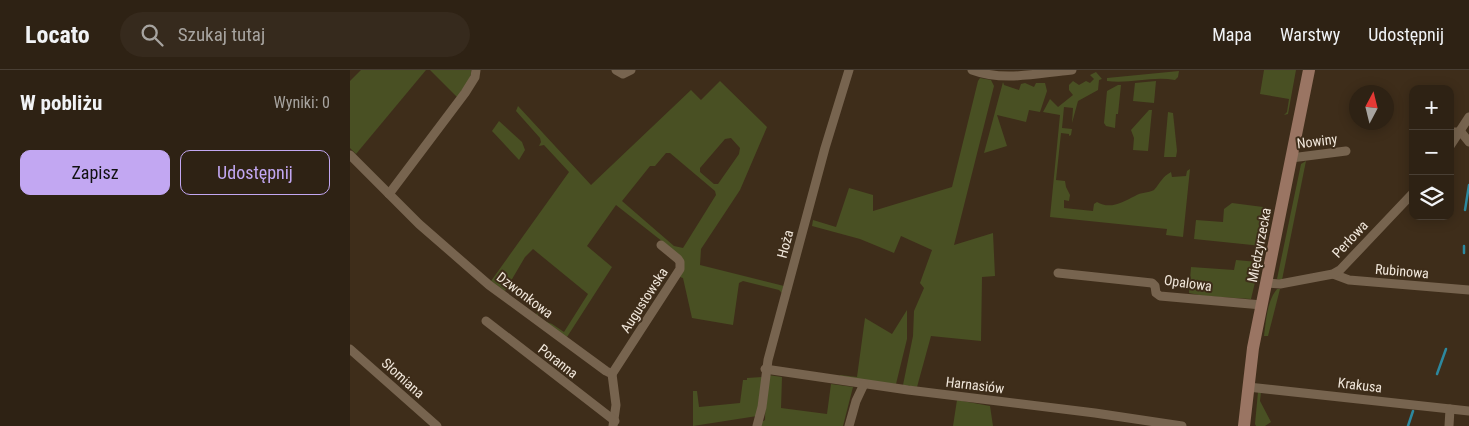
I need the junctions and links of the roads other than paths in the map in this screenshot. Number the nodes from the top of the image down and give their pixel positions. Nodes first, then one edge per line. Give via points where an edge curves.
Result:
1 (616, 70) edge
2 (632, 70) edge
3 (849, 70) edge
4 (972, 70) edge
5 (1072, 70) edge
6 (1309, 70) edge
7 (477, 71) edge
8 (1469, 117) edge
9 (1454, 132) edge
10 (1460, 132) junction
11 (1454, 140) edge
12 (1469, 142) edge
13 (1346, 151) dead end
14 (350, 155) edge
15 (1291, 158) junction
16 (389, 194) junction
17 (1409, 197) edge
18 (661, 245) dead end
19 (1058, 272) dead end
20 (1333, 274) junction
21 (1266, 283) junction
22 (1469, 290) edge
23 (1262, 305) junction
24 (486, 321) dead end
25 (350, 349) edge
26 (765, 370) junction
27 (612, 374) junction
28 (864, 384) junction
29 (1248, 387) junction
30 (1450, 409) junction
31 (1469, 411) edge
32 (614, 424) edge
33 (437, 426) edge
34 (757, 426) edge
35 (849, 426) edge
36 (1182, 426) edge
37 (1244, 426) edge
38 (1449, 426) edge

1 - 2 street via 623,74
3 - 26 street, Hoża
4 - 5 street via 1004,77
6 - 15 main road, Międzyrzecka
7 - 16 street via 465,93
8 - 10 street
9 - 10 street
10 - 11 street
10 - 12 street
13 - 15 street, Nowiny
14 - 16 street, Dzwonkowa
15 - 21 main road, Międzyrzecka
16 - 27 street, Dzwonkowa via 489,285
17 - 20 street, Perłowa via 1345,266
18 - 27 street, Augustowska via 678,259 680,269
19 - 23 street, Opalowa via 1152,283 1160,296
20 - 21 street, Perłowa via 1280,284
20 - 22 street, Rubinowa via 1349,280
21 - 23 main road, Międzyrzecka
23 - 29 main road, Międzyrzecka
24 - 32 street, Poranna
25 - 33 street, Słomiana
26 - 28 street, Harnasiów
26 - 34 street, Hoża
27 - 32 street
28 - 35 street
28 - 36 street, Harnasiów
29 - 30 street, Krakusa
29 - 37 main road, Międzyrzecka
30 - 31 street, Krakusa
30 - 38 street

